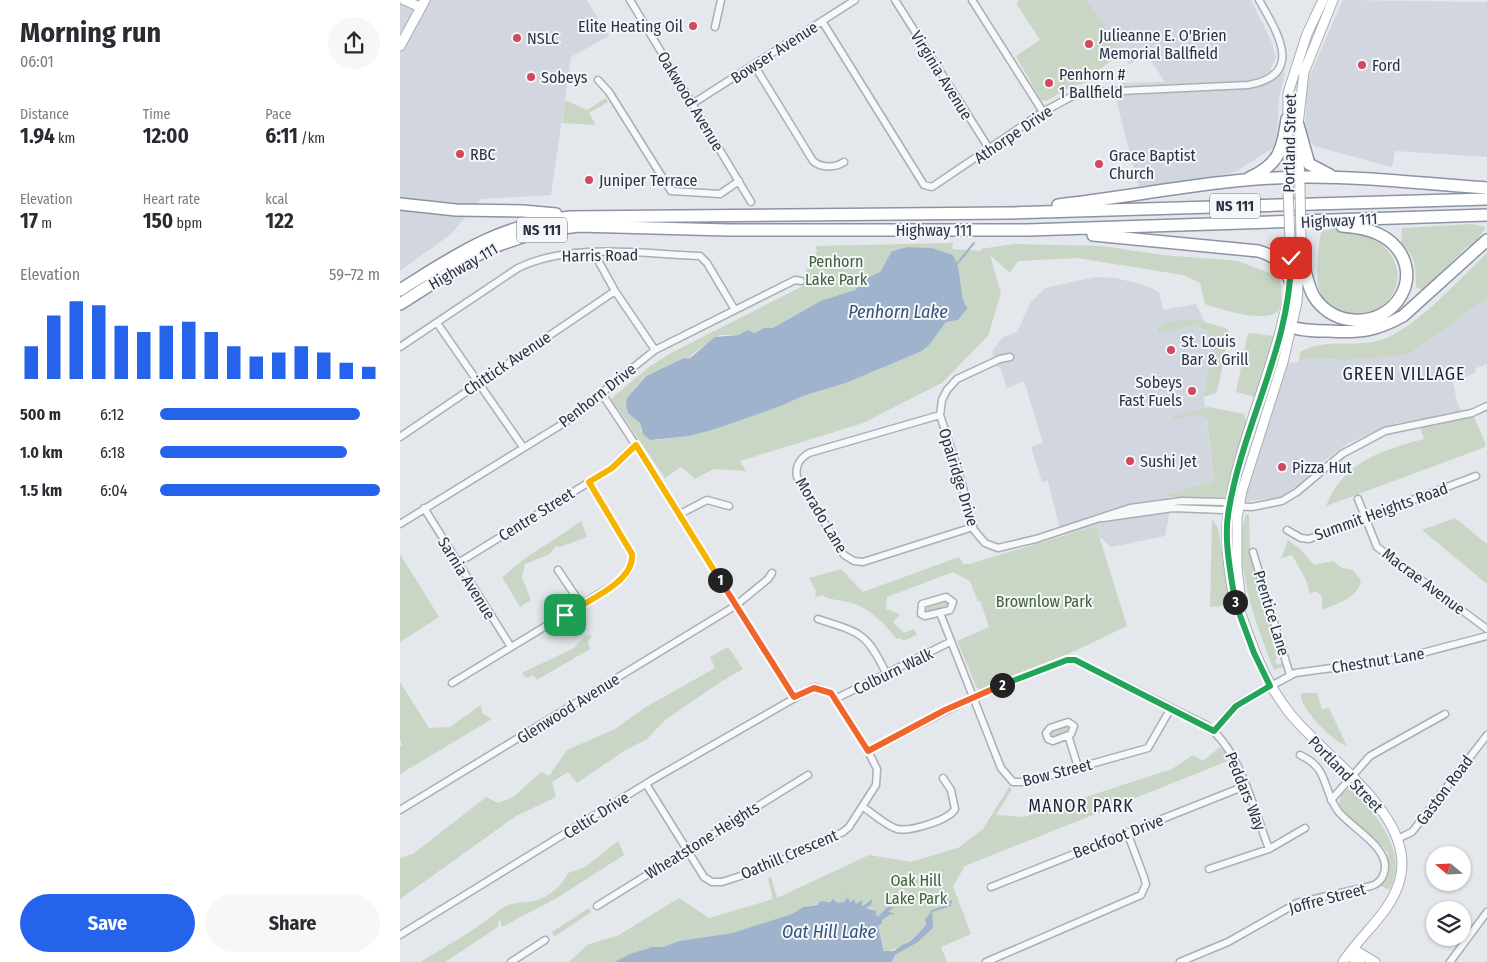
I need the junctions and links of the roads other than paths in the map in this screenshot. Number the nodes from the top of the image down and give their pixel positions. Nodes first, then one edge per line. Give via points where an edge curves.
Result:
1 (404, 0) edge
2 (630, 0) edge
3 (721, 0) edge
4 (855, 0) edge
5 (895, 0) edge
6 (972, 0) edge
7 (1259, 0) edge
8 (1323, 0) edge
9 (1334, 0) edge
10 (423, 4) edge
11 (822, 21) junction
12 (715, 27) dead end
13 (400, 46) edge
14 (754, 65) junction
15 (598, 80) dead end
16 (692, 104) junction
17 (1044, 112) junction
18 (1287, 119) junction
19 (1298, 126) junction
20 (990, 150) junction
21 (844, 162) dead end
22 (1336, 177) junction
23 (739, 182) junction
24 (1241, 182) junction
25 (1294, 183) junction
26 (1487, 188) edge
27 (1487, 199) edge
28 (751, 202) dead end
29 (400, 204) edge
30 (982, 214) junction
31 (1487, 215) edge
32 (570, 217) junction
33 (1293, 222) junction
34 (1027, 230) junction
35 (1487, 240) edge
36 (594, 252) junction
37 (1301, 258) junction
38 (801, 281) dead end
39 (1291, 282) junction
40 (400, 290) edge
41 (615, 291) junction
42 (400, 304) edge
43 (735, 310) junction
44 (438, 323) junction
45 (1286, 326) junction
46 (400, 347) edge
47 (655, 350) junction
48 (1010, 357) dead end
49 (478, 382) junction
50 (602, 394) junction
51 (1487, 406) edge
52 (940, 415) junction
53 (400, 437) edge
54 (636, 445) junction
55 (523, 448) junction
56 (1476, 476) dead end
57 (589, 482) junction
58 (1358, 500) dead end
59 (729, 506) dead end
60 (1234, 506) junction
61 (424, 508) junction
62 (680, 514) junction
63 (1365, 518) junction
64 (400, 524) edge
65 (973, 527) junction
66 (1287, 530) dead end
67 (1253, 552) dead end
68 (458, 563) junction
69 (558, 570) dead end
70 (772, 573) dead end
71 (581, 604) junction
72 (735, 606) junction
73 (940, 613) junction
74 (818, 619) dead end
75 (1487, 629) edge
76 (1487, 636) edge
77 (950, 642) junction
78 (511, 647) junction
79 (886, 673) junction
80 (1290, 675) junction
81 (452, 684) dead end
82 (1270, 686) junction
83 (973, 696) junction
84 (794, 697) junction
85 (835, 699) junction
86 (1171, 708) junction
87 (1445, 714) dead end
88 (1214, 731) junction
89 (1068, 735) dead end
90 (1487, 735) edge
91 (868, 751) junction
92 (1300, 755) dead end
93 (1078, 767) junction
94 (808, 775) dead end
95 (1350, 776) junction
96 (943, 778) dead end
97 (646, 784) junction
98 (1245, 786) junction
99 (1331, 800) junction
100 (864, 807) junction
101 (400, 810) edge
102 (1305, 828) dead end
103 (1128, 832) junction
104 (1397, 839) junction
105 (1269, 849) junction
106 (686, 850) junction
107 (1209, 868) dead end
108 (991, 886) dead end
109 (596, 906) dead end
110 (1487, 912) edge
111 (400, 935) edge
112 (545, 940) dead end
113 (1348, 955) edge
114 (511, 962) edge
115 (986, 962) edge
116 (1180, 962) edge
117 (1360, 962) edge
118 (1375, 962) edge
119 (1450, 962) edge

1 - 10 main road
2 - 16 street, Oakwood Avenue
3 - 12 street
4 - 11 street, Bowser Avenue
5 - 20 street, Virginia Avenue
6 - 17 street
7 - 17 street, Athorpe Drive via 1282,45 1278,69 1266,81 1248,85 1091,91 1073,94
8 - 18 main road, Portland Street via 1295,69 1288,93
9 - 19 main road, Portland Street via 1304,72
10 - 13 main road
11 - 14 street, Bowser Avenue
11 - 20 street, Athorpe Drive via 924,184 935,187
14 - 16 street, Bowser Avenue
14 - 21 street via 813,161 824,166
15 - 23 street via 609,92 671,191 720,194
16 - 23 street, Oakwood Avenue
17 - 20 street, Athorpe Drive
18 - 24 highway via 1280,152 1262,172
18 - 25 main road, Portland Street
19 - 22 highway via 1309,164
19 - 25 main road, Portland Street
22 - 25 highway
22 - 26 highway
23 - 28 street, Oakwood Avenue
24 - 25 highway
24 - 30 highway
25 - 37 main road, Portland Street, bridge
25 - 39 main road, Portland Street, bridge
27 - 30 highway, Highway 111 / NS 111
29 - 32 highway
30 - 32 highway, Highway 111 / NS 111
31 - 33 highway, Highway 111 / NS 111
32 - 40 highway, Highway 111 / NS 111 via 502,231
33 - 34 highway, Highway 111 / NS 111
33 - 37 highway via 1356,227 1376,233 1392,243 1405,267 1403,293 1389,311 1373,320 1337,316 1324,308 1313,295
34 - 39 highway via 1258,251 1275,256
34 - 42 highway, Highway 111 / NS 111 via 728,230 579,226 514,238 472,258
35 - 45 highway via 1403,316 1389,324 1352,333 1303,331
36 - 41 street
36 - 43 street, Harris Road via 700,256 707,262
36 - 44 street, Harris Road via 566,254 528,264 480,292
37 - 45 main road, Portland Street via 1300,285
38 - 43 street, Penhorn Drive via 795,280
39 - 45 main road, Portland Street
41 - 47 street
41 - 49 street, Chittick Avenue
43 - 47 street, Penhorn Drive
44 - 46 street, Harris Road
44 - 49 street
45 - 60 main road, Portland Street via 1283,362
47 - 50 street, Penhorn Drive
48 - 52 street, Opalridge Drive via 957,379 946,390
49 - 53 street, Chittick Avenue
49 - 55 street
50 - 54 street
50 - 55 street, Penhorn Drive
51 - 60 street, Opalridge Drive via 1464,415 1385,431 1342,454 1282,501 1261,506
52 - 65 street, Opalridge Drive
52 - 65 street, Morado Lane via 809,453 800,459 797,477 844,555 854,561 863,562
54 - 57 street, Centre Street via 612,468
54 - 62 street
55 - 61 street, Penhorn Drive
56 - 63 street, Summit Heights Road
57 - 68 street, Centre Street
57 - 71 street via 628,547 632,561 621,580
58 - 63 street, Macrae Avenue
59 - 62 street via 707,500
60 - 65 street, Opalridge Drive via 1224,502 1182,501 1130,508 1005,548 994,548 985,543
60 - 82 main road, Portland Street via 1240,612
61 - 64 street, Penhorn Drive
61 - 68 street, Sarnia Avenue
62 - 72 street
63 - 66 street, Summit Heights Road via 1308,539
63 - 75 street, Macrae Avenue via 1377,547
67 - 80 street, Prentice Lane
68 - 78 street, Sarnia Avenue
69 - 71 street
70 - 72 street, Glenwood Avenue
71 - 78 street
72 - 84 street
72 - 101 street, Glenwood Avenue
73 - 73 street via 952,607 952,599 946,597 920,606 922,616
73 - 77 street, Bow Street
74 - 79 street via 856,631 866,638
76 - 80 street, Chestnut Lane via 1399,660
77 - 79 street, Colburn Walk
77 - 83 street, Bow Street
78 - 81 street
79 - 85 street, Colburn Walk
80 - 82 street, Chestnut Lane
82 - 88 street, Chestnut Lane via 1236,706
82 - 95 main road, Portland Street via 1304,731
83 - 86 street, Peddars Way via 1067,660 1075,660
83 - 91 street, Peddars Way
83 - 93 street, Bow Street via 1001,768 1013,782 1027,782
84 - 85 street via 814,688 826,690
84 - 97 street, Celtic Drive
85 - 91 street, Oathill Crescent
86 - 88 street, Peddars Way
86 - 93 street, Bow Street via 1148,748
87 - 95 street via 1370,756
88 - 98 street, Peddars Way via 1228,746
89 - 93 street
90 - 104 street, Gaston Road via 1412,832
91 - 100 street, Oathill Crescent via 877,769 877,781
92 - 99 street via 1317,765
94 - 106 street, Wheatstone Heights
95 - 99 street
95 - 104 main road, Portland Street via 1383,811
96 - 100 street via 951,790 955,809 949,817 899,829
97 - 106 street, Oathill Crescent
97 - 111 street, Celtic Drive
98 - 103 street, Beckfoot Drive
98 - 105 street, Peddars Way
99 - 116 street, Joffre Street via 1347,821 1382,853 1385,870 1380,881 1298,903 1228,942
100 - 106 street, Oathill Crescent via 843,832 765,868 722,882 712,882 704,877
102 - 105 street
103 - 108 street, Beckfoot Drive
103 - 115 street via 1146,884 1142,895
104 - 113 main road, Portland Street via 1402,868 1397,889 1388,906
105 - 107 street
106 - 109 street, Wheatstone Heights
110 - 119 street
112 - 114 street
113 - 117 main road
113 - 118 main road

